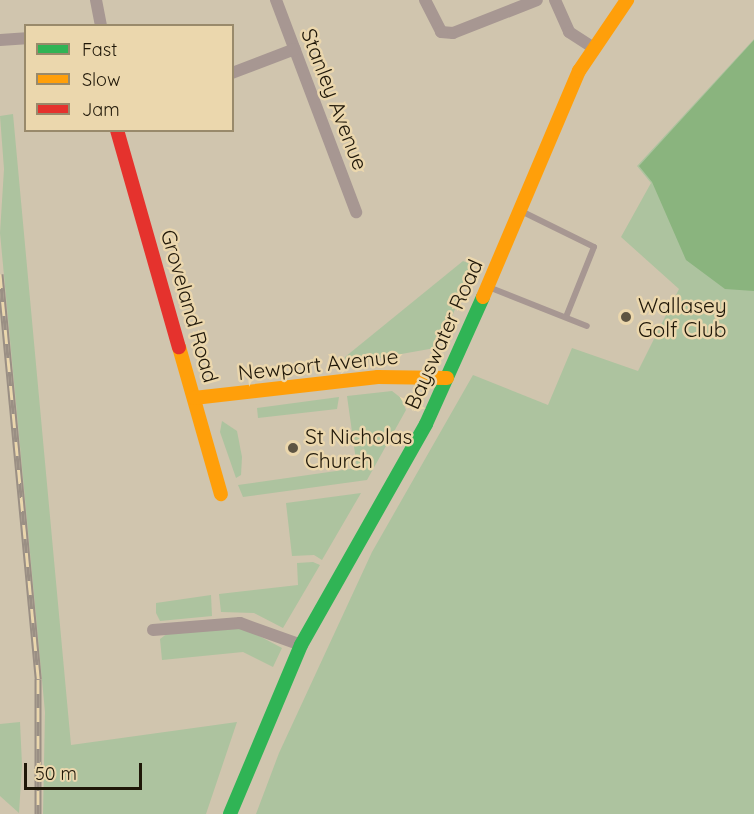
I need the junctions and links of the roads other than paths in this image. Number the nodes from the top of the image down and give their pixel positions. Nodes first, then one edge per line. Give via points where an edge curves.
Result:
1 (96, 0) edge
2 (276, 0) edge
3 (425, 0) edge
4 (537, 0) edge
5 (555, 0) edge
6 (627, 0) edge
7 (101, 24) edge
8 (24, 38) edge
9 (3, 39) edge
10 (594, 48) junction
11 (295, 49) junction
12 (234, 72) edge
13 (118, 132) edge
14 (522, 211) junction
15 (356, 212) dead end
16 (487, 287) junction
17 (566, 317) junction
18 (586, 326) dead end
19 (447, 378) junction
20 (194, 398) junction
21 (221, 494) dead end
22 (153, 630) dead end
23 (301, 645) junction
24 (230, 814) edge

1 - 7 street
2 - 11 street, Stanley Avenue
3 - 4 street via 441,32 453,33
5 - 10 street via 569,32
6 - 10 main road, Bayswater Road
8 - 9 street
10 - 14 main road, Bayswater Road via 579,71
11 - 12 street
11 - 15 street, Stanley Avenue
13 - 20 main road, Groveland Road
14 - 16 main road, Bayswater Road
14 - 17 lane via 594,247
16 - 17 lane
16 - 19 main road, Bayswater Road
17 - 18 lane
19 - 20 main road, Newport Avenue via 378,377
19 - 23 main road, Bayswater Road via 426,423
20 - 21 main road, Groveland Road
22 - 23 street via 240,623
23 - 24 main road, Bayswater Road

